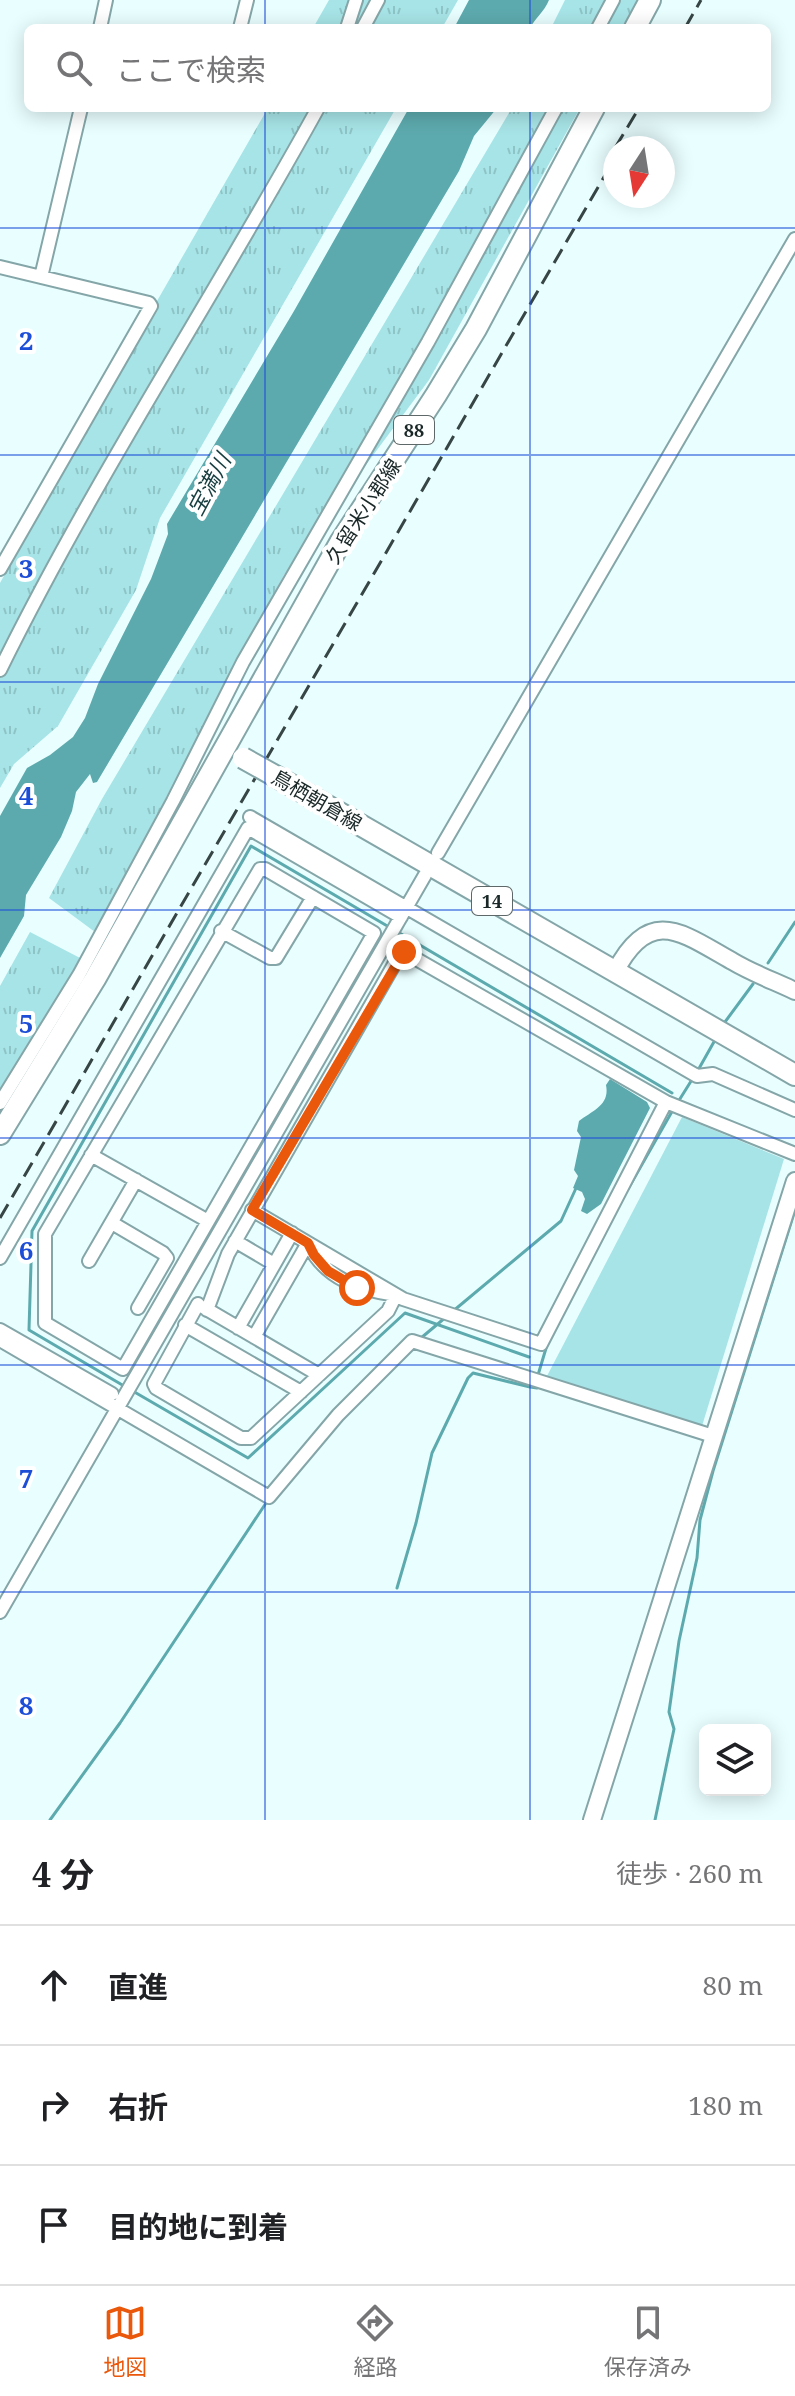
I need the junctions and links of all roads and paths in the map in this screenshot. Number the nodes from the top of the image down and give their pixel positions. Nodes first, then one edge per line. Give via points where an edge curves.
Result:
1 (106, 0) edge
2 (247, 0) edge
3 (356, 0) edge
4 (378, 0) edge
5 (613, 0) edge
6 (650, 0) edge
7 (101, 24) edge
8 (241, 24) edge
9 (348, 24) edge
10 (365, 24) edge
11 (600, 24) edge
12 (637, 24) edge
13 (80, 112) edge
14 (316, 112) edge
15 (554, 112) edge
16 (592, 112) edge
17 (795, 239) edge
18 (0, 267) edge
19 (41, 277) junction
20 (0, 569) edge
21 (0, 670) edge
22 (235, 753) junction
23 (250, 817) dead end
24 (438, 853) dead end
25 (425, 875) dead end
26 (313, 897) junction
27 (403, 913) junction
28 (221, 931) junction
29 (615, 972) junction
30 (795, 991) edge
31 (795, 1075) edge
32 (666, 1102) junction
33 (0, 1103) edge
34 (795, 1110) edge
35 (0, 1134) edge
36 (795, 1154) edge
37 (91, 1155) junction
38 (136, 1180) junction
39 (795, 1181) edge
40 (252, 1210) junction
41 (208, 1221) junction
42 (112, 1223) junction
43 (292, 1233) junction
44 (235, 1241) junction
45 (308, 1243) junction
46 (0, 1258) edge
47 (89, 1261) dead end
48 (274, 1264) junction
49 (169, 1287) junction
50 (184, 1295) junction
51 (396, 1295) junction
52 (202, 1307) junction
53 (138, 1308) dead end
54 (185, 1325) junction
55 (238, 1328) junction
56 (0, 1330) edge
57 (254, 1337) junction
58 (0, 1340) edge
59 (18, 1346) junction
60 (319, 1375) junction
61 (301, 1392) junction
62 (112, 1394) dead end
63 (118, 1408) junction
64 (713, 1436) junction
65 (0, 1612) edge
66 (592, 1820) edge

1 - 7 street
2 - 8 street
3 - 9 street
4 - 10 street
5 - 11 street
6 - 12 main road
13 - 19 street
14 - 21 street via 60,551
15 - 33 street via 243,662 79,975
16 - 22 main road, 久留米小郡線 / 88 via 476,329 341,541
17 - 24 street
18 - 19 street
19 - 20 street via 151,306
22 - 29 main road, 鳥栖朝倉線 / 14, bridge
22 - 35 main road
23 - 27 street
25 - 27 street
26 - 28 street via 276,958
26 - 28 street via 260,869
26 - 41 street via 374,933
27 - 34 street via 697,1076 713,1074
27 - 46 street via 248,828
27 - 50 street
28 - 37 street
29 - 30 street via 636,939 673,931
29 - 31 main road, 鳥栖朝倉線 / 14
32 - 36 street
32 - 40 street via 404,952
32 - 51 street via 541,1344
37 - 38 street
37 - 49 street via 45,1234 45,1323 123,1369
38 - 41 street
38 - 42 street
39 - 64 street
40 - 43 street
40 - 44 street
41 - 49 street
42 - 47 street
42 - 53 street via 167,1258
43 - 45 street
43 - 48 street
44 - 48 street
44 - 52 street
45 - 51 street
45 - 57 street
48 - 55 street
49 - 50 street
50 - 52 street
50 - 63 street
51 - 60 street via 388,1311
52 - 54 street
52 - 55 street
54 - 61 street
54 - 61 street via 154,1384 241,1438 251,1438
55 - 57 street
56 - 59 street
57 - 60 street
58 - 59 street
59 - 62 street
59 - 63 street
60 - 61 street
63 - 64 street via 269,1497 338,1415 412,1341
63 - 65 street
64 - 66 street

